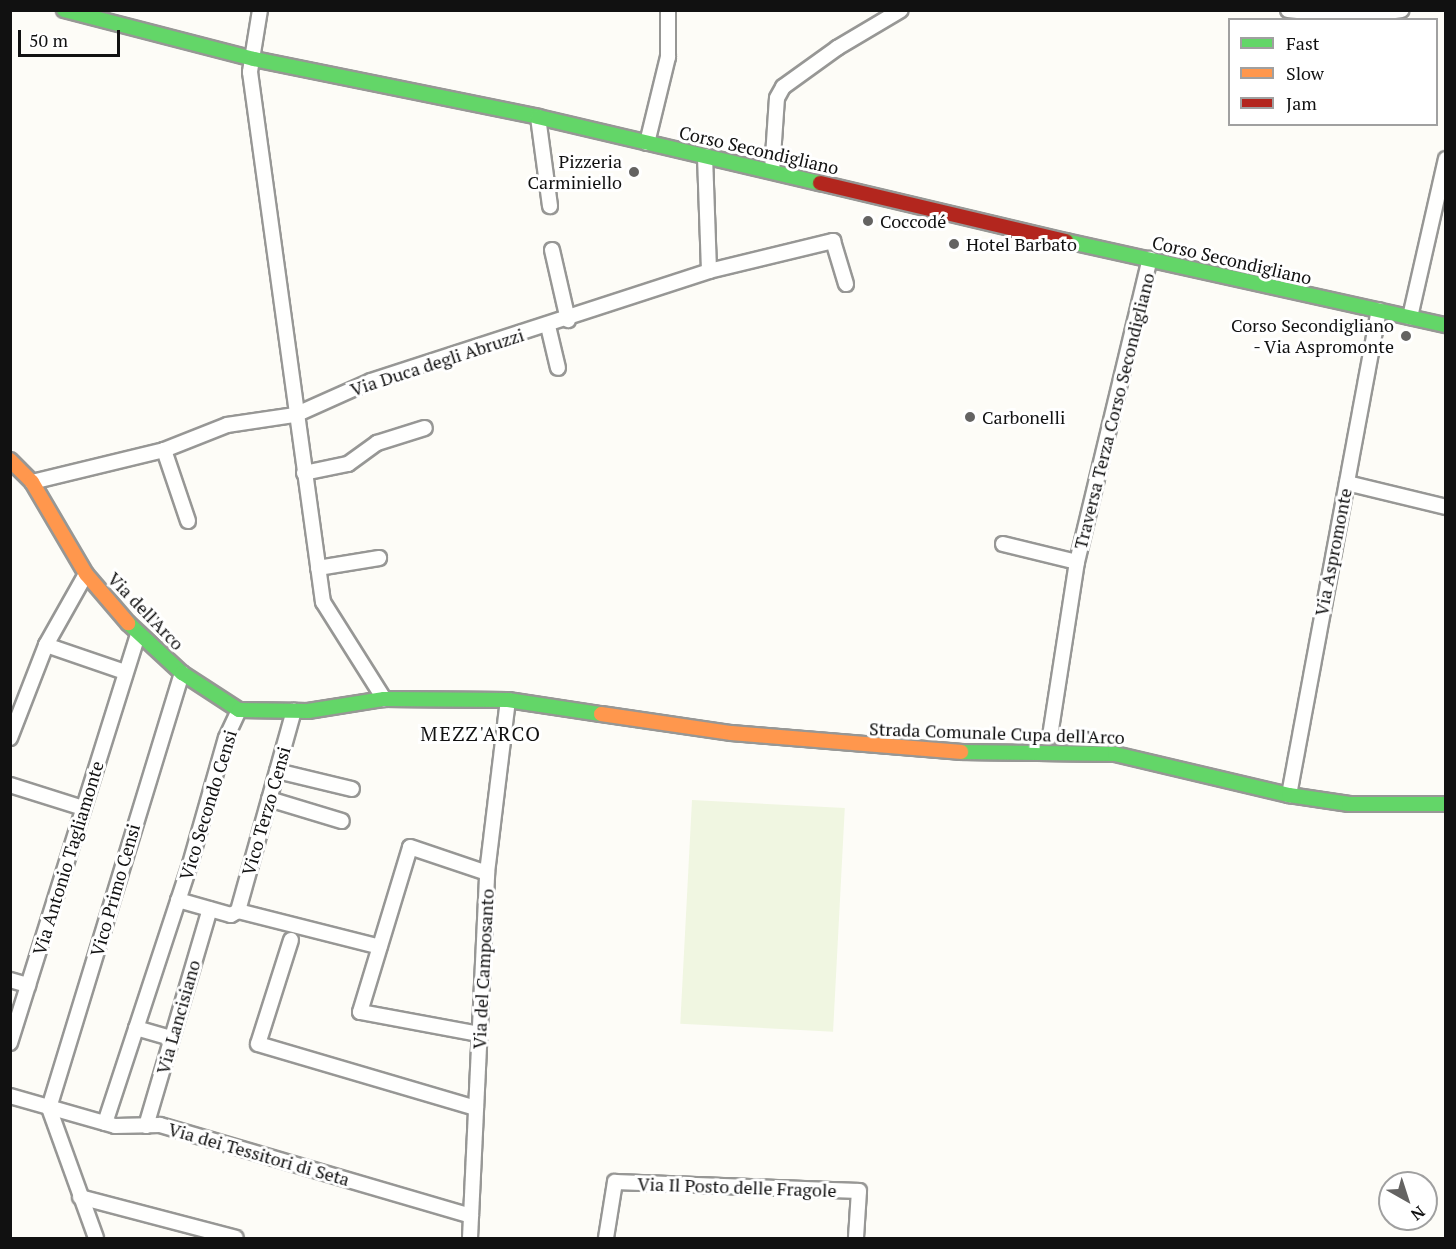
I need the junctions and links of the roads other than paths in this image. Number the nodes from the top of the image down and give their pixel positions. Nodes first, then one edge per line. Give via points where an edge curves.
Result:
1 (64, 10) edge
2 (260, 10) edge
3 (668, 10) edge
4 (901, 10) edge
5 (1288, 10) edge
6 (1402, 10) edge
7 (254, 59) junction
8 (538, 117) junction
9 (647, 142) junction
10 (705, 156) junction
11 (1446, 159) edge
12 (772, 171) junction
13 (1444, 175) edge
14 (550, 206) dead end
15 (552, 250) dead end
16 (1150, 260) junction
17 (709, 271) junction
18 (846, 284) dead end
19 (1379, 310) junction
20 (1410, 317) junction
21 (567, 320) junction
22 (548, 326) junction
23 (1446, 326) edge
24 (558, 368) dead end
25 (295, 415) junction
26 (425, 428) dead end
27 (164, 450) junction
28 (10, 460) edge
29 (304, 473) junction
30 (32, 482) junction
31 (1347, 483) junction
32 (1446, 507) edge
33 (188, 521) dead end
34 (1003, 544) dead end
35 (379, 558) dead end
36 (1077, 562) junction
37 (318, 568) junction
38 (86, 574) junction
39 (138, 634) junction
40 (46, 645) junction
41 (125, 672) junction
42 (182, 673) junction
43 (384, 699) junction
44 (508, 700) junction
45 (16, 704) edge
46 (239, 710) junction
47 (294, 711) junction
48 (1050, 736) dead end
49 (10, 738) edge
50 (277, 771) junction
51 (10, 785) edge
52 (352, 789) dead end
53 (1288, 795) junction
54 (269, 799) junction
55 (1446, 804) edge
56 (83, 808) junction
57 (342, 821) dead end
58 (487, 873) junction
59 (178, 900) junction
60 (210, 909) junction
61 (238, 911) junction
62 (291, 940) dead end
63 (380, 947) junction
64 (10, 980) edge
65 (28, 985) junction
66 (136, 1028) junction
67 (480, 1034) junction
68 (172, 1038) junction
69 (10, 1043) edge
70 (10, 1096) edge
71 (49, 1108) junction
72 (476, 1108) junction
73 (105, 1123) junction
74 (146, 1126) junction
75 (80, 1197) junction
76 (471, 1216) junction
77 (96, 1239) edge
78 (236, 1239) edge
79 (470, 1239) edge
80 (606, 1239) edge
81 (856, 1239) edge

1 - 7 street, Corso Secondigliano
2 - 7 street
3 - 9 street via 668,57
4 - 12 street via 837,48 783,87 777,98
5 - 6 street via 1353,18
7 - 8 street, Corso Secondigliano
7 - 25 street via 250,72
8 - 9 street, Corso Secondigliano
8 - 14 street
9 - 10 street, Corso Secondigliano
10 - 12 street, Corso Secondigliano
10 - 17 street
11 - 13 street
12 - 16 street, Corso Secondigliano
13 - 20 street
15 - 21 street
16 - 19 street, Corso Secondigliano
16 - 36 street, Traversa Terza Corso Secondigliano
17 - 18 street, Via Duca degli Abruzzi via 833,241
17 - 21 street, Via Duca degli Abruzzi
19 - 20 street, Corso Secondigliano
19 - 31 street, Via Aspromonte
20 - 23 street, Corso Secondigliano
21 - 22 street, Via Duca degli Abruzzi
22 - 24 street, Via Duca degli Abruzzi
22 - 25 street, Via Duca degli Abruzzi via 371,381
25 - 27 street, Via Duca degli Abruzzi via 227,425
25 - 29 street
26 - 29 street via 377,443 348,464
27 - 30 street, Via Duca degli Abruzzi
27 - 33 street
28 - 30 street, Via dell'Arco
29 - 37 street
30 - 38 street, Via dell'Arco
31 - 32 street
31 - 53 street, Via Aspromonte
34 - 36 street, Traversa Terza Corso Secondigliano
35 - 37 street
36 - 48 street, Traversa Terza Corso Secondigliano
37 - 43 street via 324,602
38 - 39 street, Via dell'Arco
38 - 40 street
39 - 41 street, Via Antonio Tagliamonte
39 - 42 street, Via dell'Arco
40 - 41 street
40 - 45 street
41 - 56 street, Via Antonio Tagliamonte
42 - 46 street, Via dell'Arco
42 - 71 street, Vico Primo Censi
43 - 44 street, Strada Comunale Cupa dell'Arco
43 - 47 street
44 - 53 street, Strada Comunale Cupa dell'Arco via 732,733 936,752 1115,754
44 - 58 street, Via del Camposanto
45 - 49 street
46 - 47 street
46 - 59 street, Vico Secondo Censi via 226,738
47 - 50 street, Vico Terzo Censi
50 - 52 street
50 - 54 street, Vico Terzo Censi
51 - 56 street
53 - 55 street, Strada Comunale Cupa dell'Arco via 1383,807
54 - 57 street
54 - 61 street, Vico Terzo Censi
56 - 65 street, Via Antonio Tagliamonte
58 - 63 street via 410,847
58 - 67 street, Via del Camposanto
59 - 60 street, Vico Secondo Censi
59 - 66 street, Vico Secondo Censi
60 - 61 street, Vico Secondo Censi via 231,915
60 - 68 street, Via Lancisiano
61 - 63 street, Vico Secondo Censi
62 - 72 street via 258,1044
63 - 67 street via 360,1012
64 - 65 street
65 - 69 street, Via Antonio Tagliamonte
66 - 68 street
66 - 73 street, Vico Secondo Censi
67 - 72 street, Via del Camposanto
68 - 74 street, Via Lancisiano
70 - 71 street, Via dei Tessitori di Seta
71 - 73 street, Via dei Tessitori di Seta
71 - 75 street
72 - 76 street, Via del Camposanto
73 - 74 street, Via dei Tessitori di Seta
74 - 76 street, Via dei Tessitori di Seta via 160,1125
75 - 77 street
75 - 78 street
76 - 79 street, Via del Camposanto
80 - 81 street, Via Il Posto delle Fragole via 615,1182 859,1191

